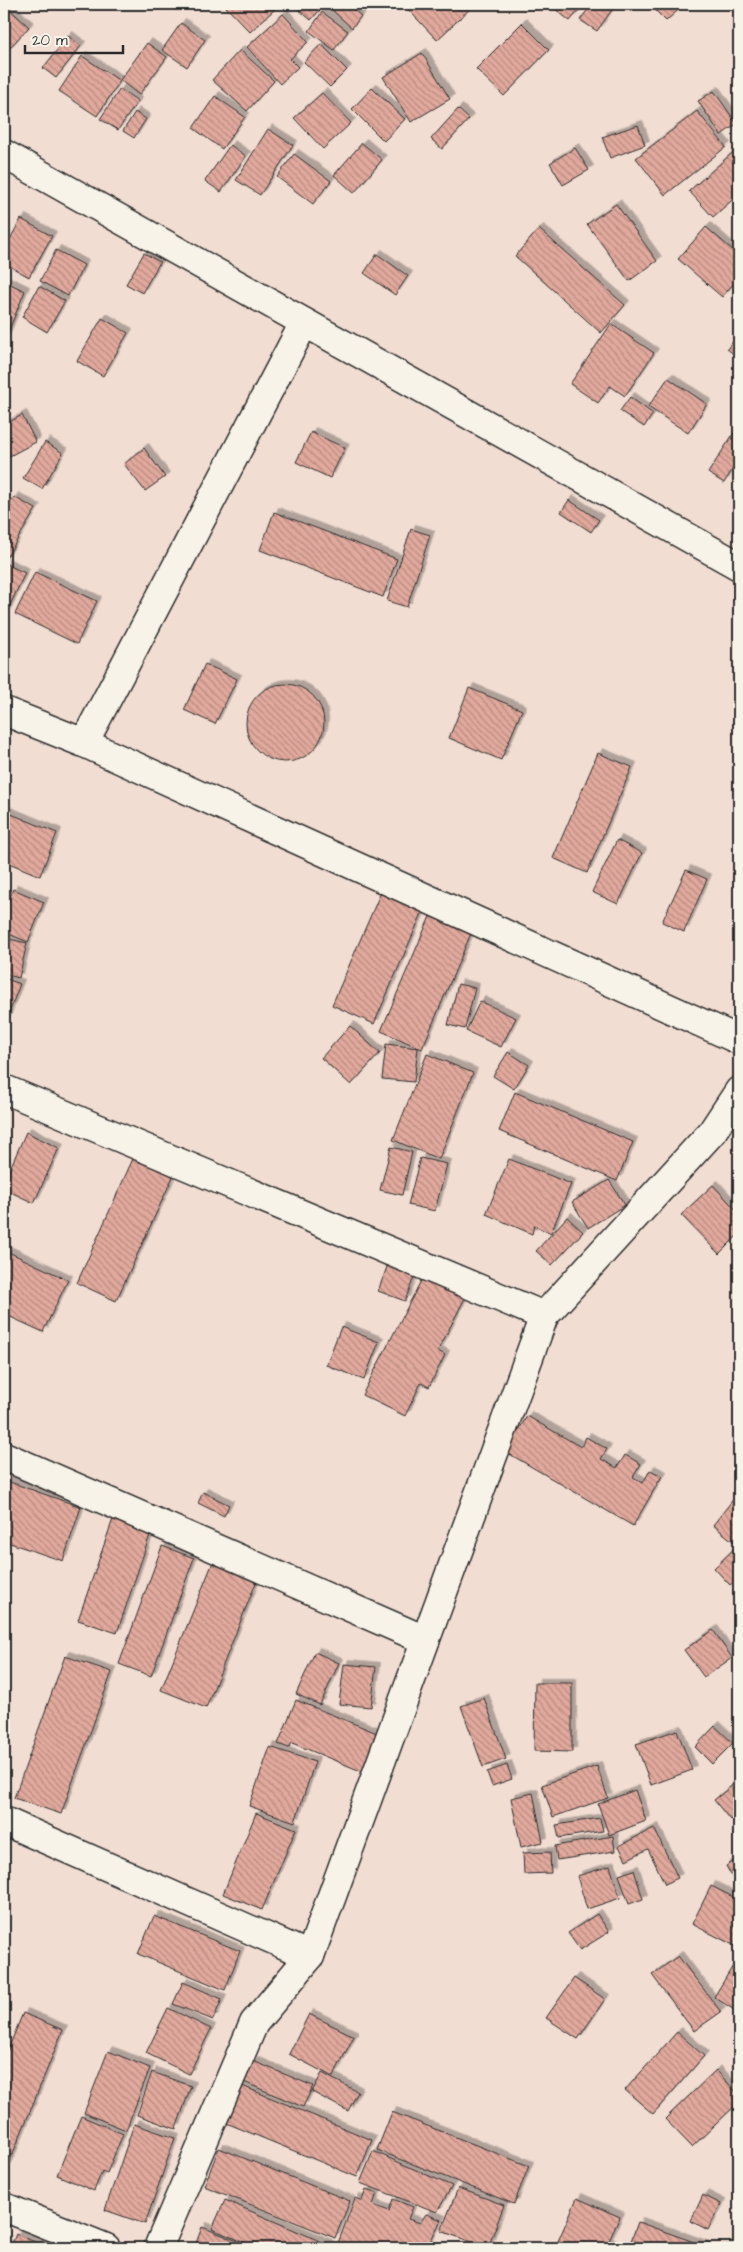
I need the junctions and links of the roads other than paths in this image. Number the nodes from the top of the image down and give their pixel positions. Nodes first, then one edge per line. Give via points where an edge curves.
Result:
1 (4, 156) edge
2 (304, 322) junction
3 (738, 563) edge
4 (4, 711) edge
5 (84, 743) junction
6 (739, 1040) edge
7 (4, 1089) edge
8 (739, 1091) edge
9 (544, 1316) junction
10 (4, 1456) edge
11 (425, 1640) junction
12 (4, 1821) edge
13 (310, 1956) junction
14 (4, 2207) edge
15 (106, 2248) edge
16 (158, 2248) edge

1 - 2 street
2 - 3 street
2 - 5 street
4 - 5 street
5 - 6 street
7 - 9 street
8 - 9 street via 712,1132
9 - 11 street
10 - 11 street
11 - 13 street
12 - 13 street
13 - 16 street via 254,2023
14 - 15 street

